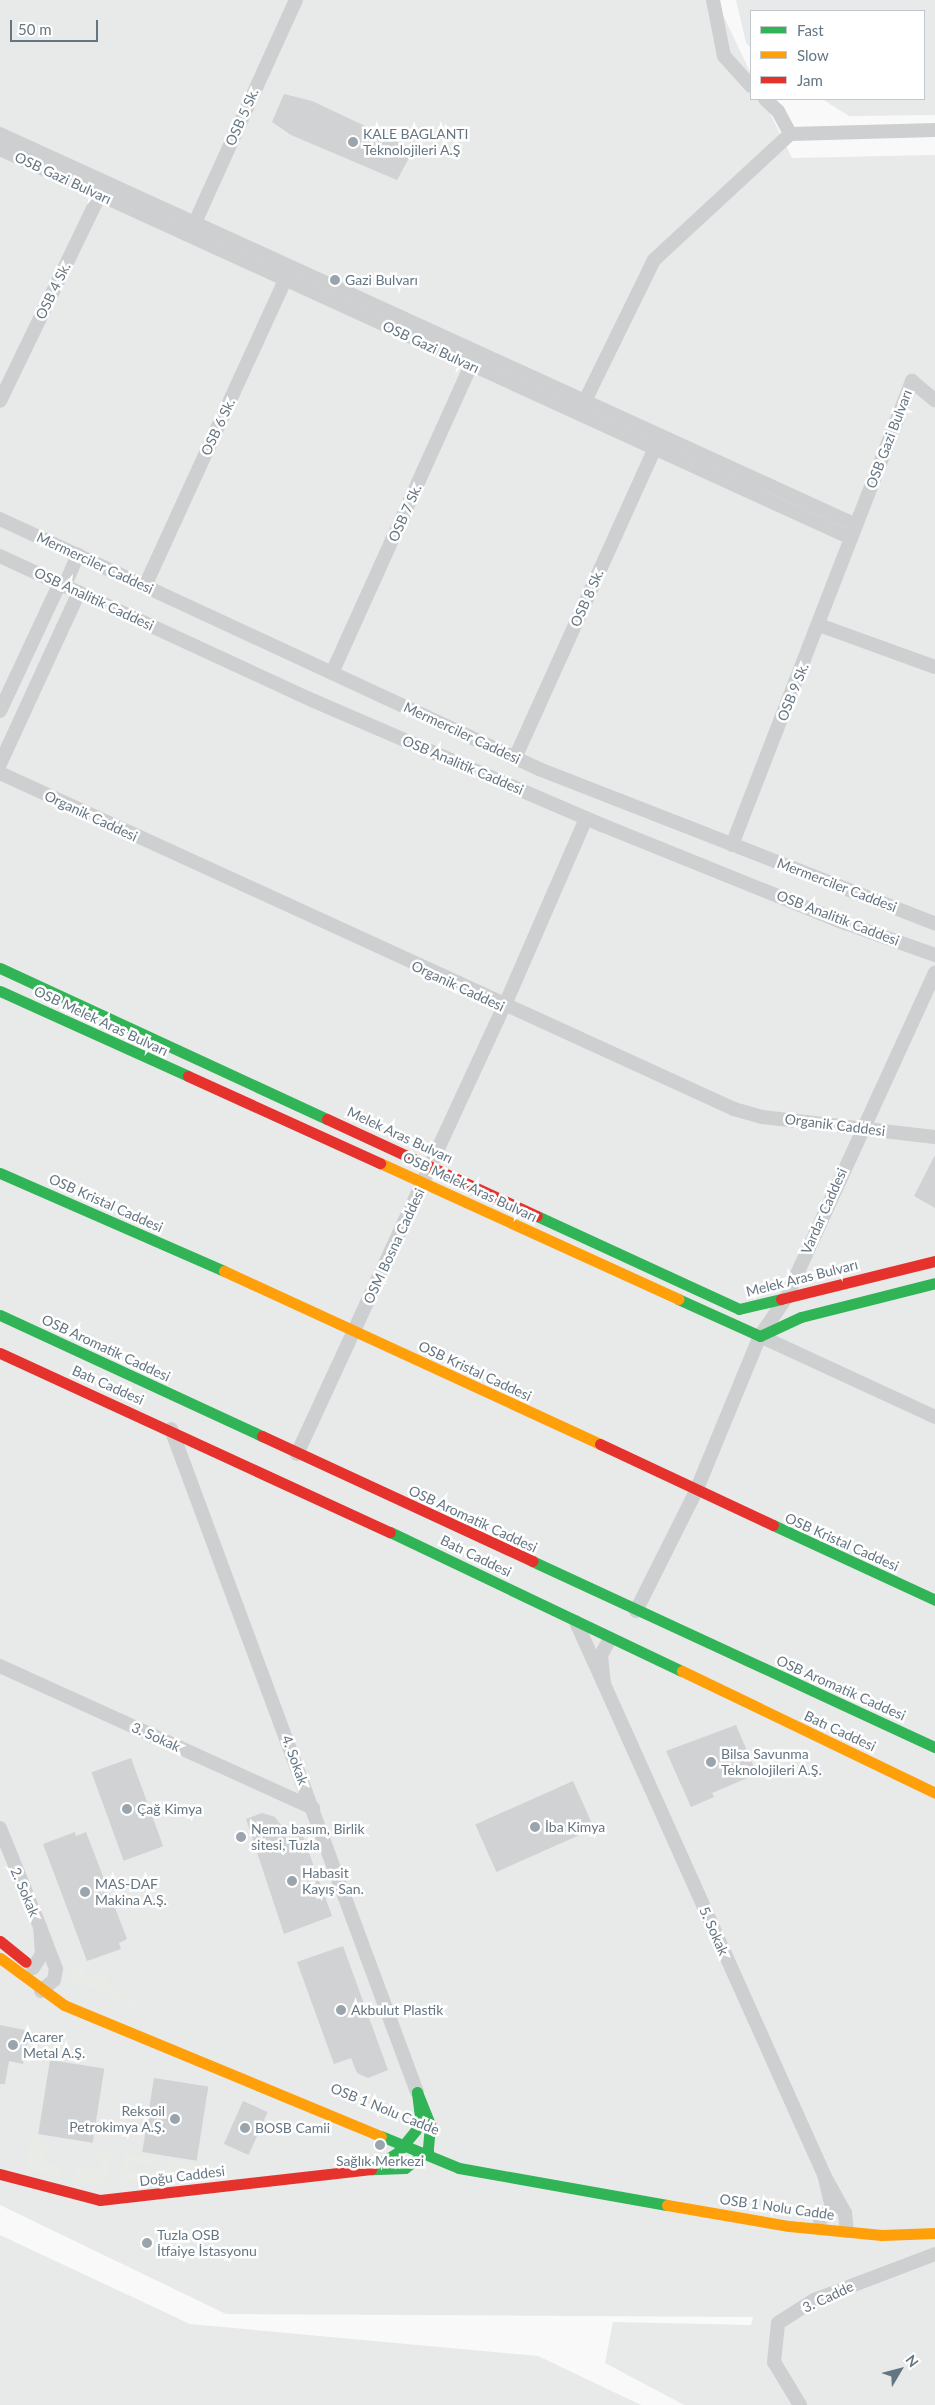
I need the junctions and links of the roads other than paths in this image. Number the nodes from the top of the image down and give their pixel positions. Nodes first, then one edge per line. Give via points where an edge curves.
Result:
1 (296, 0) edge
2 (713, 0) edge
3 (750, 85) edge
4 (766, 100) edge
5 (935, 130) edge
6 (0, 134) edge
7 (790, 134) junction
8 (0, 149) edge
9 (106, 181) junction
10 (100, 195) junction
11 (195, 221) junction
12 (189, 235) junction
13 (288, 274) junction
14 (477, 353) junction
15 (472, 366) junction
16 (935, 400) edge
17 (0, 401) edge
18 (581, 408) junction
19 (656, 444) junction
20 (0, 519) edge
21 (853, 532) junction
22 (78, 555) junction
23 (0, 556) edge
24 (62, 584) junction
25 (145, 586) junction
26 (79, 592) junction
27 (819, 625) junction
28 (935, 667) edge
29 (332, 673) junction
30 (0, 711) edge
31 (515, 758) junction
32 (0, 764) edge
33 (0, 773) edge
34 (586, 818) junction
35 (732, 845) junction
36 (935, 923) edge
37 (935, 955) edge
38 (0, 968) edge
39 (935, 973) edge
40 (0, 991) edge
41 (504, 1007) junction
42 (861, 1128) junction
43 (935, 1137) edge
44 (431, 1166) junction
45 (0, 1173) edge
46 (423, 1182) junction
47 (935, 1261) edge
48 (935, 1283) edge
49 (786, 1298) junction
50 (0, 1315) edge
51 (355, 1332) junction
52 (760, 1336) junction
53 (0, 1353) edge
54 (935, 1417) edge
55 (171, 1429) junction
56 (297, 1454) junction
57 (696, 1491) junction
58 (935, 1600) edge
59 (636, 1610) junction
60 (576, 1622) junction
61 (610, 1639) junction
62 (0, 1666) edge
63 (604, 1684) junction
64 (935, 1747) edge
65 (935, 1793) edge
66 (312, 1808) junction
67 (0, 1828) edge
68 (40, 1927) junction
69 (0, 1941) edge
70 (0, 1958) edge
71 (33, 1968) junction
72 (52, 1983) junction
73 (41, 1991) junction
74 (418, 2092) junction
75 (408, 2141) junction
76 (427, 2150) junction
77 (371, 2169) junction
78 (0, 2174) edge
79 (826, 2177) junction
80 (820, 2220) junction
81 (847, 2231) junction
82 (935, 2233) edge
83 (935, 2254) edge
84 (800, 2405) edge

1 - 11 street, OSB 5 Sk.
2 - 3 street via 724,56
4 - 7 street via 778,111
5 - 7 street
6 - 9 street, OSB Gazi Bulvarı
7 - 18 street via 654,260
8 - 10 street, OSB Gazi Bulvarı
9 - 10 street, OSB 4 Sk.
9 - 11 street, OSB Gazi Bulvarı
10 - 12 street, OSB Gazi Bulvarı
10 - 17 street, OSB 4 Sk.
11 - 12 street, OSB 5 Sk.
11 - 13 street, OSB Gazi Bulvarı
12 - 13 street, OSB Gazi Bulvarı
13 - 14 street, OSB Gazi Bulvarı
13 - 15 street, OSB Gazi Bulvarı
13 - 25 street, OSB 6 Sk.
14 - 15 street, OSB 7 Sk.
14 - 18 street, OSB Gazi Bulvarı
15 - 18 street, OSB Gazi Bulvarı
15 - 29 street, OSB 7 Sk.
16 - 21 street, OSB Gazi Bulvarı via 912,381
18 - 19 street, OSB Gazi Bulvarı
19 - 21 street, OSB Gazi Bulvarı
19 - 31 street, OSB 8 Sk.
20 - 22 street, Mermerciler Caddesi
21 - 27 street, OSB 9 Sk.
22 - 24 street
22 - 25 street, Mermerciler Caddesi
23 - 24 street, OSB Analitik Caddesi
24 - 26 street, OSB Analitik Caddesi
24 - 30 street
25 - 29 street, Mermerciler Caddesi
26 - 32 street
26 - 34 street, OSB Analitik Caddesi via 314,701
27 - 28 street
27 - 35 street, OSB 9 Sk.
29 - 31 street, Mermerciler Caddesi
31 - 35 street, Mermerciler Caddesi
33 - 41 street, Organik Caddesi
34 - 37 street, OSB Analitik Caddesi via 845,923
34 - 41 street, OSM Bosna Caddesi
35 - 36 street, Mermerciler Caddesi
38 - 44 street, Melek Aras Bulvarı
39 - 42 street, Vardar Caddesi
40 - 46 street, OSB Melek Aras Bulvarı
41 - 42 street, Organik Caddesi via 734,1109 762,1117
41 - 44 street, OSM Bosna Caddesi
42 - 43 street, Organik Caddesi
42 - 49 street, Vardar Caddesi
44 - 46 street, OSM Bosna Caddesi
44 - 49 street, Melek Aras Bulvarı via 739,1309
45 - 51 street, OSB Kristal Caddesi
46 - 51 street, OSM Bosna Caddesi
46 - 52 street, OSB Melek Aras Bulvarı
47 - 49 street, Melek Aras Bulvarı
48 - 52 street via 802,1317
49 - 52 street, Vardar Caddesi
50 - 56 street, OSB Aromatik Caddesi
51 - 56 street, OSM Bosna Caddesi
51 - 57 street, OSB Kristal Caddesi
52 - 54 street
52 - 57 street, Vardar Caddesi
53 - 55 street, Batı Caddesi
55 - 60 street, Batı Caddesi
55 - 66 street, 4. Sokak
56 - 59 street, OSB Aromatik Caddesi
57 - 58 street, OSB Kristal Caddesi
57 - 59 street, Vardar Caddesi
59 - 64 street, OSB Aromatik Caddesi
60 - 61 street, Batı Caddesi
60 - 63 street, 5. Sokak
61 - 63 street, 5. Sokak via 601,1655
61 - 65 street, Batı Caddesi
62 - 66 street, 3. Sokak
63 - 79 street, 5. Sokak
66 - 74 street, 4. Sokak
67 - 68 street, 2. Sokak
68 - 71 street, 2. Sokak via 42,1954
68 - 72 street, 2. Sokak via 54,1960
69 - 71 street, OSB 1 Nolu Cadde
70 - 73 street, OSB 1 Nolu Cadde
71 - 72 street, OSB 1 Nolu Cadde
72 - 73 street
72 - 75 street, OSB 1 Nolu Cadde
73 - 75 street, OSB 1 Nolu Cadde via 93,2018
74 - 75 street via 420,2117
74 - 76 street via 429,2118
75 - 76 street, OSB 1 Nolu Cadde
75 - 77 street, Doğu Caddesi
76 - 77 street, Doğu Caddesi via 405,2168
76 - 80 street, OSB 1 Nolu Cadde
76 - 81 street, OSB 1 Nolu Cadde via 459,2168 539,2184 770,2224
77 - 78 street, Doğu Caddesi via 109,2200 81,2198
79 - 80 street, 5. Sokak via 832,2208
79 - 81 street, 5. Sokak via 845,2213
80 - 81 street, OSB 1 Nolu Cadde
81 - 82 street via 896,2236
83 - 84 street, 3. Cadde via 814,2300 778,2323 774,2362

